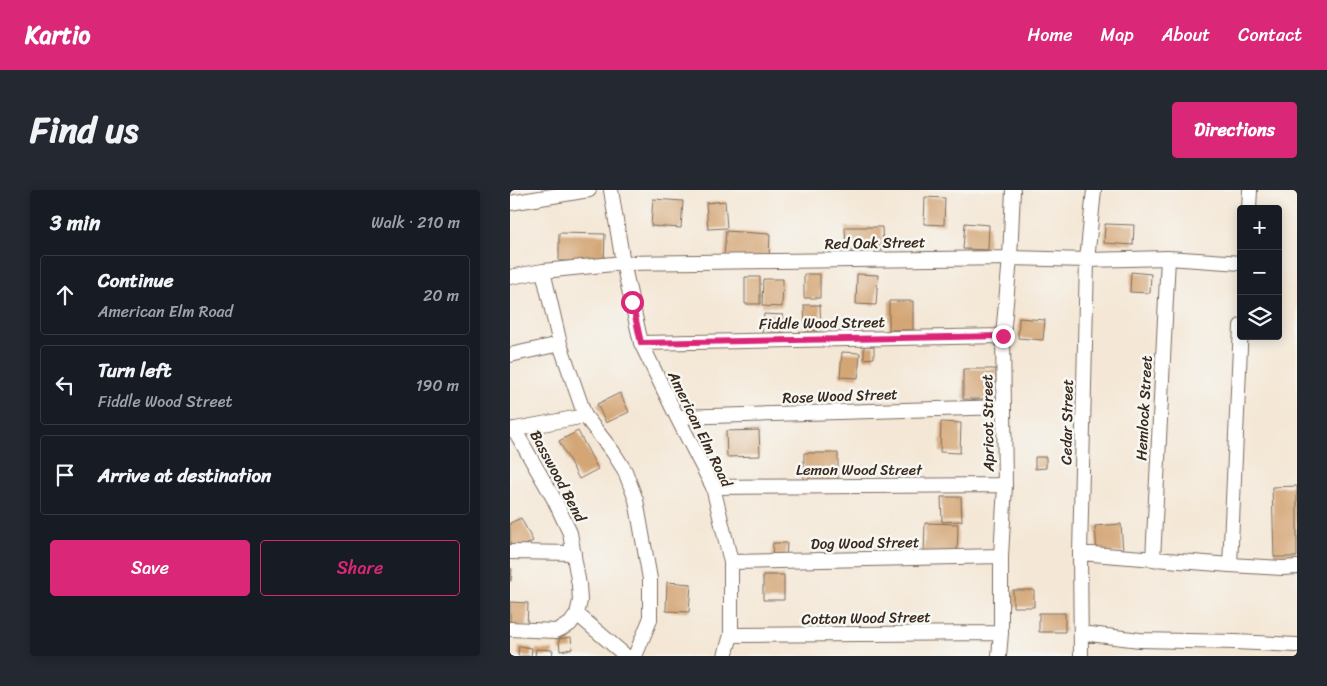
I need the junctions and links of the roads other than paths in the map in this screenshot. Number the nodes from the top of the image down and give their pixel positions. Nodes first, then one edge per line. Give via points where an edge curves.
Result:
1 (589, 190) edge
2 (611, 190) edge
3 (1012, 190) edge
4 (1094, 190) edge
5 (1250, 190) edge
6 (538, 194) edge
7 (510, 202) edge
8 (1249, 205) edge
9 (1010, 258) junction
10 (1168, 258) junction
11 (1087, 260) junction
12 (623, 263) junction
13 (1237, 263) edge
14 (542, 271) junction
15 (510, 277) edge
16 (1003, 336) junction
17 (1240, 340) edge
18 (641, 343) junction
19 (560, 344) junction
20 (510, 355) edge
21 (1004, 408) junction
22 (585, 416) junction
23 (677, 417) junction
24 (512, 429) edge
25 (1005, 485) junction
26 (713, 487) junction
27 (510, 552) edge
28 (574, 553) junction
29 (1080, 553) junction
30 (1000, 556) junction
31 (1153, 560) junction
32 (731, 562) junction
33 (1230, 565) junction
34 (1297, 567) edge
35 (577, 614) junction
36 (510, 629) edge
37 (1001, 633) junction
38 (1081, 633) junction
39 (731, 636) junction
40 (1297, 645) edge
41 (626, 656) edge
42 (635, 656) edge
43 (725, 656) edge
44 (999, 656) edge
45 (1081, 656) edge

1 - 6 street
2 - 12 street, American Elm Road
3 - 9 street, Apricot Street
4 - 11 street, Cedar Street
5 - 8 street
6 - 7 street
9 - 11 street, Red Oak Street
9 - 12 street, Red Oak Street
9 - 16 street, Apricot Street
10 - 11 street, Red Oak Street
10 - 13 street, Red Oak Street
10 - 31 street, Hemlock Street
11 - 29 street, Cedar Street
12 - 14 street, Red Oak Street
12 - 18 street, American Elm Road
14 - 15 street, Red Oak Street
14 - 19 street
16 - 18 street, Fiddle Wood Street
16 - 21 street, Apricot Street
17 - 33 street
18 - 23 street, American Elm Road
19 - 20 street
19 - 22 street
21 - 23 street, Rose Wood Street
21 - 25 street, Apricot Street
22 - 24 street
22 - 42 street via 625,472 636,500 650,579 650,620
23 - 26 street, American Elm Road
24 - 28 street, Basswood Bend via 554,498 570,533
25 - 26 street, Lemon Wood Street
25 - 30 street, Apricot Street
26 - 32 street, American Elm Road
27 - 28 street
28 - 35 street, Basswood Bend via 580,601
29 - 31 street
29 - 38 street, Cedar Street
30 - 32 street, Dog Wood Street
30 - 37 street, Apricot Street
31 - 33 street
32 - 39 street, American Elm Road
33 - 34 street
35 - 36 street via 570,624 556,631
35 - 41 street
37 - 39 street, Cotton Wood Street
37 - 44 street, Apricot Street
38 - 40 street via 1140,640
38 - 45 street, Cedar Street
39 - 43 street, American Elm Road

